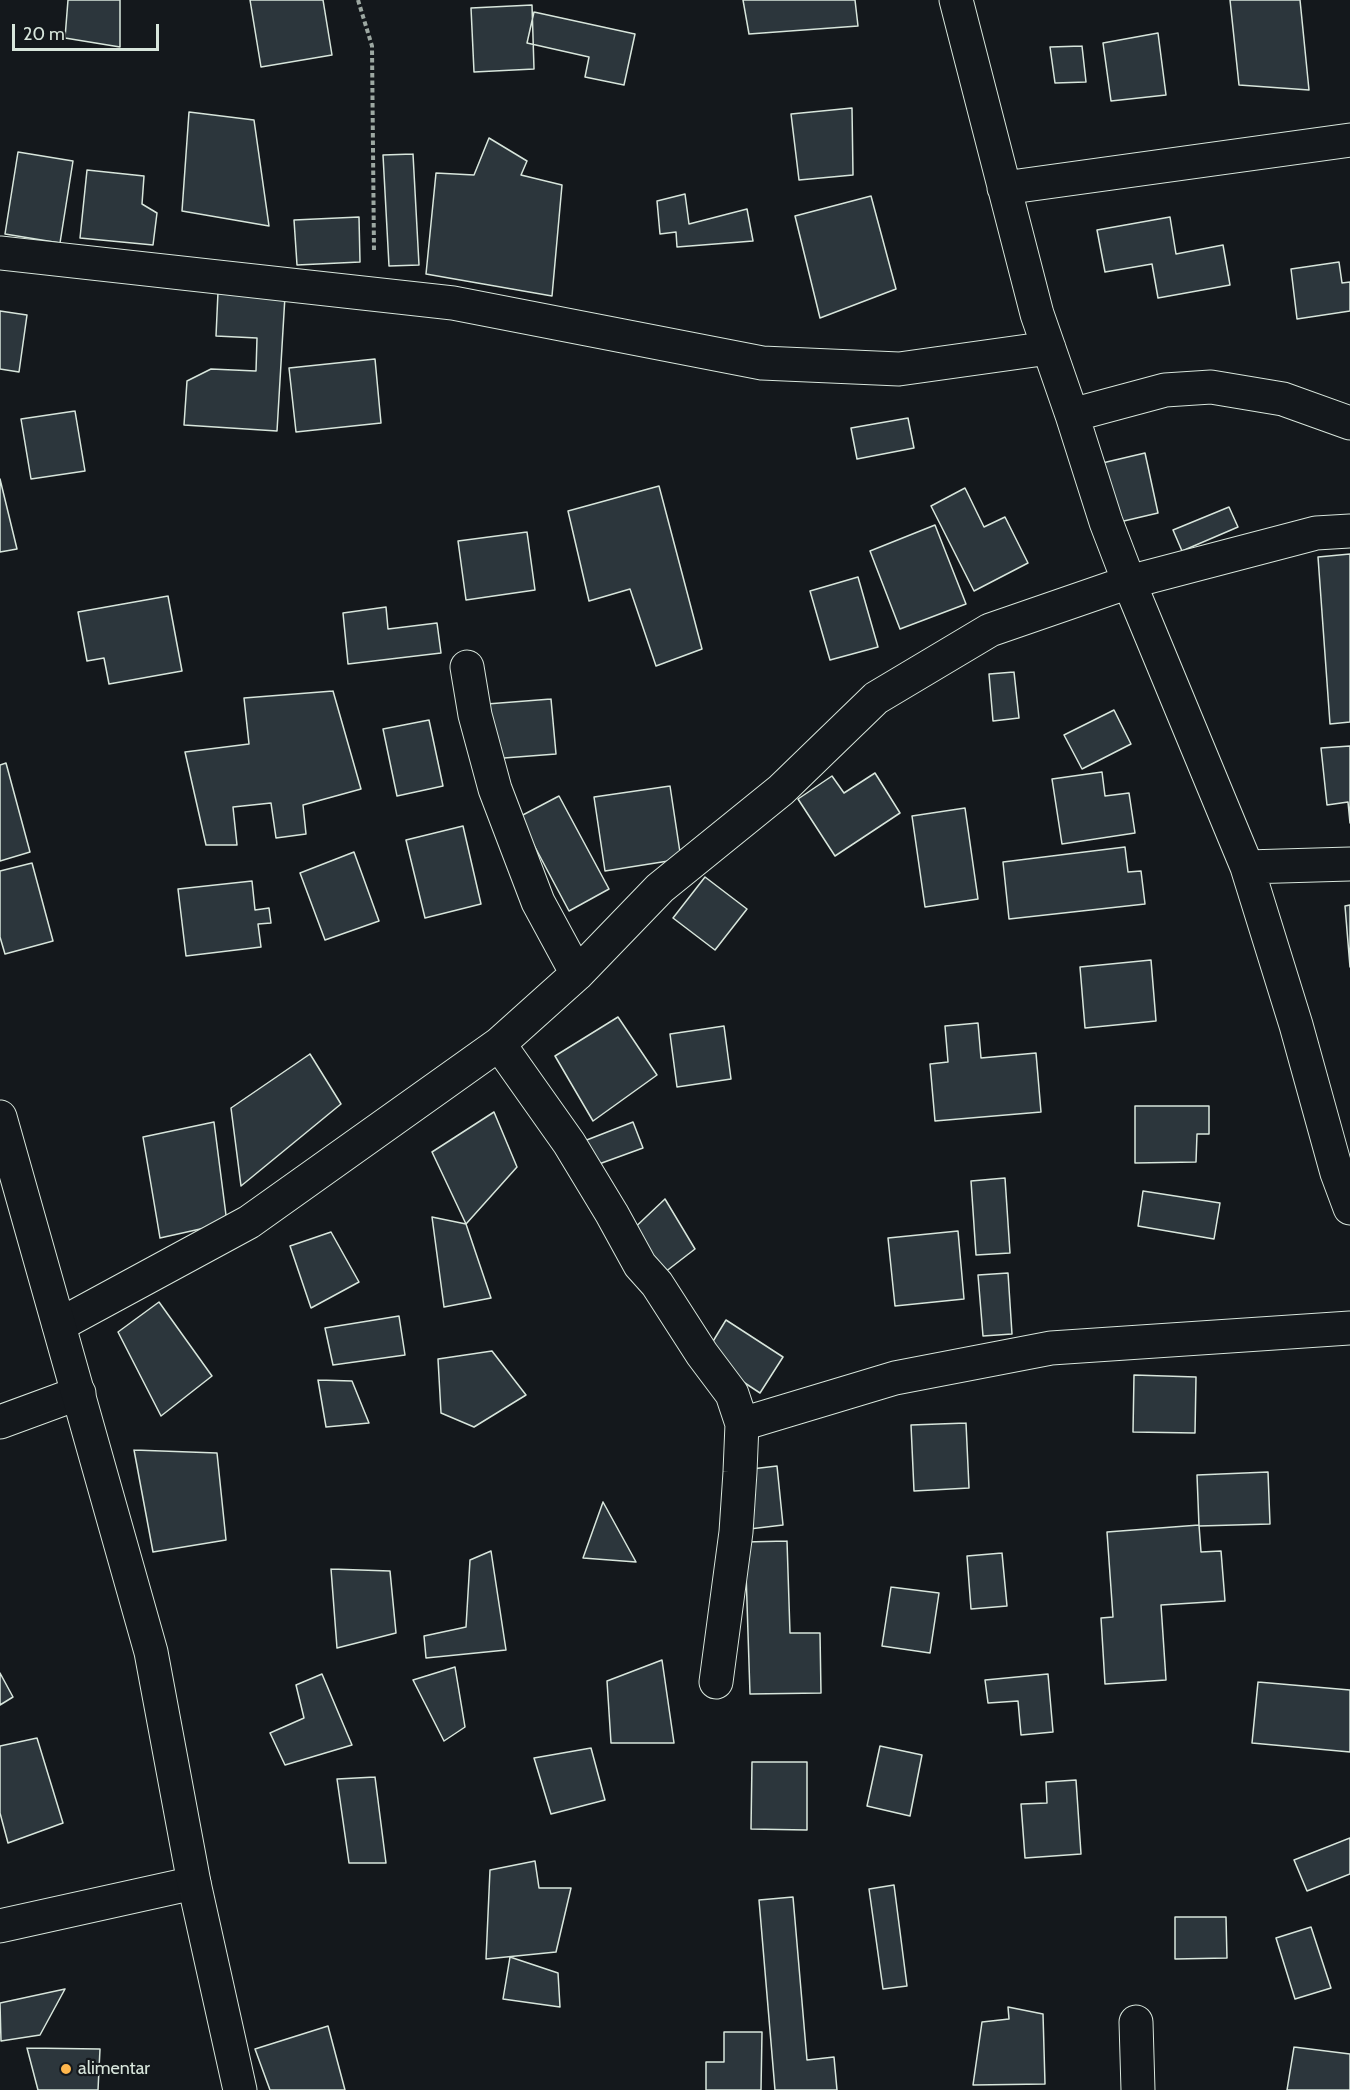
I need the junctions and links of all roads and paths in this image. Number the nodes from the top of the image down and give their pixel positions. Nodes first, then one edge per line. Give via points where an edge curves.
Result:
1 (357, 0) edge
2 (956, 0) edge
3 (1350, 140) edge
4 (1004, 188) junction
5 (0, 253) edge
6 (375, 294) junction
7 (1049, 348) junction
8 (1072, 415) junction
9 (1350, 423) edge
10 (1350, 531) edge
11 (1129, 582) junction
12 (467, 667) dead end
13 (1350, 864) edge
14 (1247, 867) junction
15 (577, 974) junction
16 (500, 1044) junction
17 (0, 1117) edge
18 (1344, 1172) edge
19 (1350, 1208) edge
20 (59, 1325) junction
21 (1350, 1328) edge
22 (79, 1393) junction
23 (0, 1422) edge
24 (742, 1424) junction
25 (716, 1682) dead end
26 (194, 1883) junction
27 (0, 1926) edge
28 (1136, 2022) dead end
29 (240, 2090) edge
30 (1138, 2090) edge

1 - 6 path via 372,46
2 - 4 street
3 - 4 street
4 - 7 street
5 - 6 street
6 - 7 street via 453,303 762,363 899,369
7 - 8 street
8 - 9 street via 1165,390 1211,387 1283,399
8 - 11 street
10 - 11 street via 1316,532
11 - 14 street
11 - 15 street via 990,630 876,698 781,790 660,888
12 - 15 street via 495,789 538,902
13 - 14 street
14 - 18 street
15 - 16 street
16 - 20 street via 249,1222
16 - 24 street via 569,1143 640,1265 732,1394
17 - 20 street
18 - 19 street
20 - 22 street
21 - 24 street via 1051,1348 895,1378
22 - 23 street
22 - 26 street via 151,1652
24 - 25 street via 736,1532
26 - 27 street
26 - 29 street
28 - 30 street

